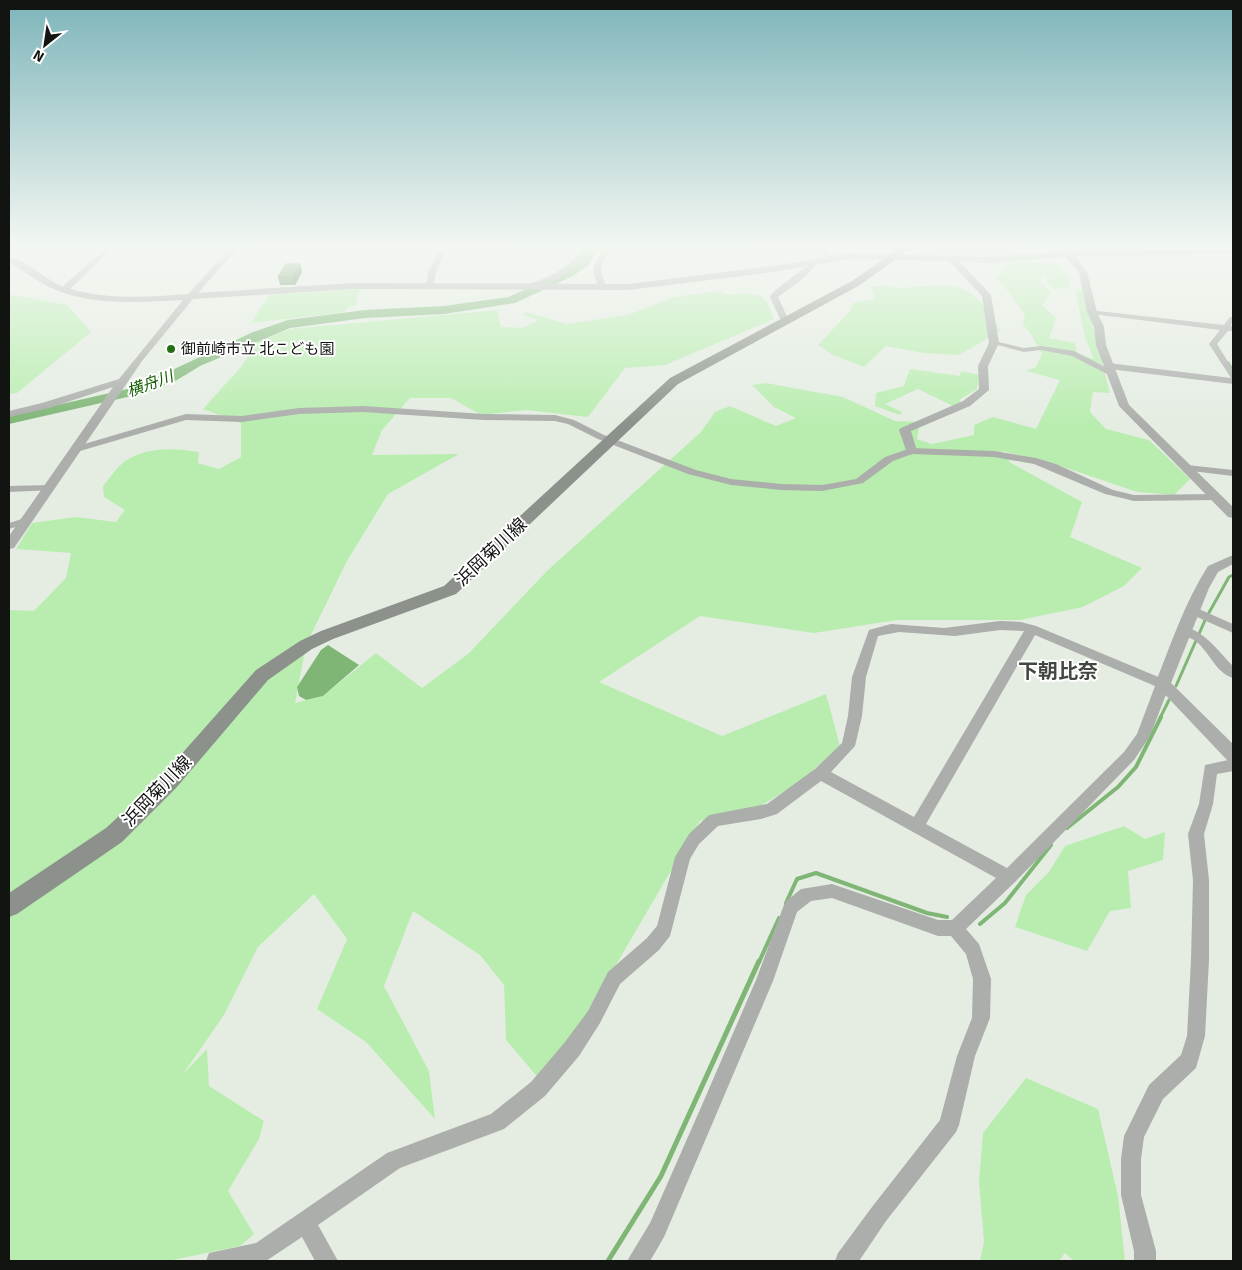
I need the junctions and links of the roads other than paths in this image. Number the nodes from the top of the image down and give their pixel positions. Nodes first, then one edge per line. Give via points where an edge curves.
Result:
1 (182, 307) edge
2 (779, 307) edge
3 (811, 307) edge
4 (988, 307) edge
5 (1091, 307) edge
6 (1092, 312) junction
7 (1233, 319) edge
8 (785, 321) junction
9 (1230, 329) edge
10 (994, 343) junction
11 (1110, 370) junction
12 (1233, 376) edge
13 (1233, 381) edge
14 (120, 385) junction
15 (9, 414) edge
16 (611, 440) junction
17 (77, 450) junction
18 (911, 451) junction
19 (1187, 468) junction
20 (1233, 474) edge
21 (50, 488) junction
22 (9, 489) edge
23 (1217, 497) junction
24 (1233, 514) edge
25 (25, 521) junction
26 (9, 526) edge
27 (9, 545) edge
28 (1233, 560) edge
29 (1195, 612) junction
30 (1032, 628) junction
31 (1233, 629) edge
32 (1192, 635) junction
33 (1233, 673) edge
34 (1163, 684) junction
35 (1233, 755) edge
36 (1233, 765) edge
37 (820, 772) junction
38 (917, 825) junction
39 (1009, 877) junction
40 (9, 906) edge
41 (955, 928) junction
42 (305, 1222) junction
43 (217, 1261) edge
44 (327, 1261) edge
45 (638, 1261) edge
46 (846, 1261) edge
47 (1145, 1261) edge

1 - 14 street
2 - 8 street
3 - 8 main road, 浜岡菊川線
4 - 10 street
5 - 6 street
6 - 9 street
6 - 11 street
7 - 9 street
8 - 16 main road, 浜岡菊川線 via 683,375
9 - 12 street via 1216,338 1214,348
10 - 11 street via 1024,350 1066,351
10 - 18 street via 983,366 984,390 968,404 905,430
11 - 13 street
11 - 19 street via 1124,406
14 - 15 street
14 - 17 street
16 - 17 street via 555,418 330,408 242,419 186,417
16 - 18 street via 660,461 713,478 781,487 822,488 859,481 889,459
16 - 40 main road, 浜岡菊川線 via 450,590 327,635 262,675 169,782 114,835
17 - 21 street
18 - 23 street via 994,454 1036,461 1109,492 1134,498
19 - 20 street
19 - 23 street
21 - 22 street
21 - 25 street
23 - 24 street
25 - 26 street
25 - 27 street
28 - 29 street via 1213,569
29 - 31 street
29 - 32 street
30 - 34 street
30 - 37 street via 1019,624 945,632 897,626 873,633 859,677 848,746
30 - 38 street
32 - 33 street
32 - 34 street
34 - 35 street
34 - 39 street via 1143,736 1129,756
36 - 47 street via 1210,769 1206,804 1196,834 1201,880 1196,1036 1188,1061 1156,1092 1134,1136 1131,1195
37 - 38 street
37 - 42 street via 772,809 761,814 714,820 694,839 683,857 664,930 614,978 594,1017 538,1089 497,1122 394,1160
38 - 39 street
39 - 41 street
41 - 45 street via 938,928 832,891 807,894 791,907 764,981 712,1103 656,1230
41 - 46 street via 974,950 982,979 981,1018 966,1056 949,1125
42 - 43 street via 260,1253
42 - 44 street

